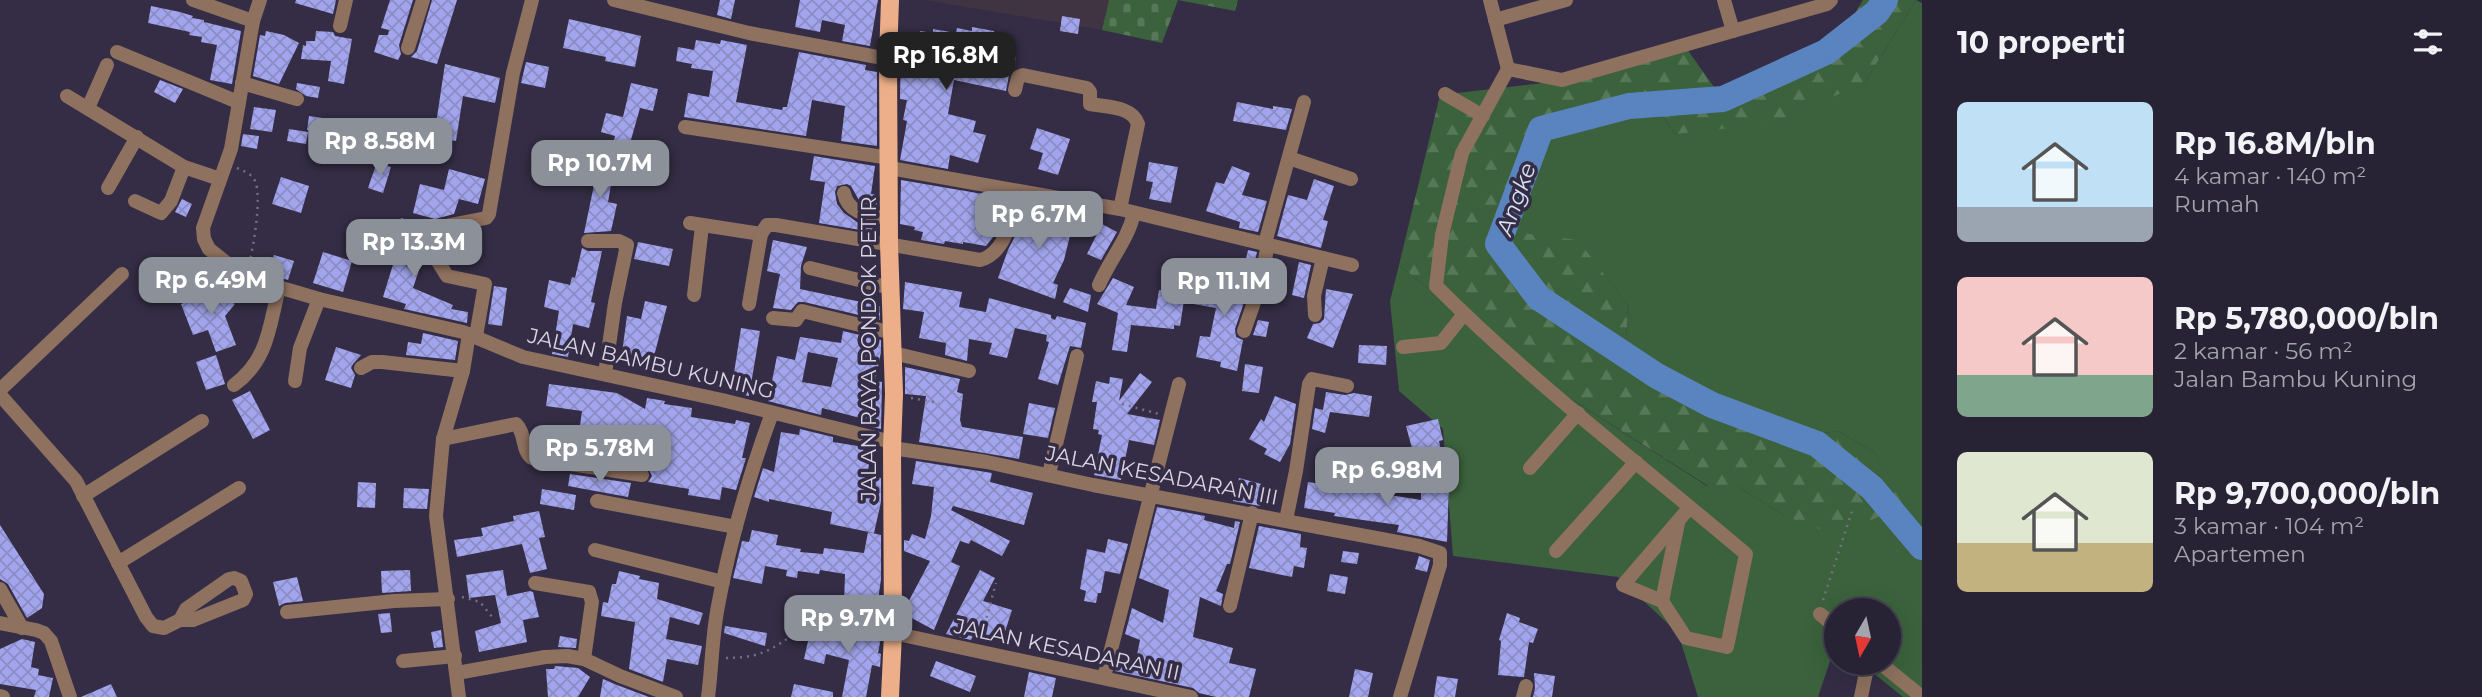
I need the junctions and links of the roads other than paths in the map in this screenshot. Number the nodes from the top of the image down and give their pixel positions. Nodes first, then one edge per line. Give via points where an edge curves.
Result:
1 (193, 0) edge
2 (260, 0) edge
3 (346, 0) edge
4 (424, 0) edge
5 (532, 0) edge
6 (614, 0) edge
7 (890, 0) edge
8 (1490, 0) edge
9 (1566, 0) edge
10 (1724, 0) edge
11 (1830, 0) edge
12 (1798, 6) edge
13 (253, 20) junction
14 (1495, 20) junction
15 (340, 26) dead end
16 (1733, 30) junction
17 (408, 48) dead end
18 (117, 52) dead end
19 (888, 59) junction
20 (107, 65) dead end
21 (1508, 69) junction
22 (242, 83) junction
23 (1016, 90) dead end
24 (1445, 94) dead end
25 (67, 96) dead end
26 (297, 99) dead end
27 (1304, 102) dead end
28 (239, 103) junction
29 (88, 108) junction
30 (1483, 116) junction
31 (685, 127) dead end
32 (137, 137) junction
33 (1289, 158) junction
34 (890, 163) junction
35 (184, 167) junction
36 (220, 179) junction
37 (1350, 179) dead end
38 (108, 188) dead end
39 (1017, 191) junction
40 (844, 193) dead end
41 (135, 201) dead end
42 (1127, 211) junction
43 (890, 219) junction
44 (761, 234) junction
45 (588, 241) dead end
46 (1267, 243) junction
47 (889, 244) junction
48 (1323, 258) junction
49 (1352, 265) dead end
50 (810, 268) dead end
51 (122, 274) dead end
52 (1099, 285) dead end
53 (279, 288) junction
54 (891, 288) junction
55 (694, 295) dead end
56 (319, 299) junction
57 (749, 304) dead end
58 (1464, 314) junction
59 (1315, 315) dead end
60 (773, 318) dead end
61 (1244, 331) dead end
62 (893, 333) junction
63 (472, 335) junction
64 (1403, 347) dead end
65 (893, 353) junction
66 (1077, 356) dead end
67 (361, 368) dead end
68 (969, 370) dead end
69 (463, 371) junction
70 (605, 374) junction
71 (295, 380) dead end
72 (1180, 384) dead end
73 (234, 385) dead end
74 (1347, 386) dead end
75 (0, 390) edge
76 (0, 395) edge
77 (772, 413) junction
78 (1578, 413) junction
79 (202, 421) dead end
80 (443, 439) junction
81 (892, 445) junction
82 (1636, 462) junction
83 (1530, 468) dead end
84 (1049, 474) junction
85 (642, 475) dead end
86 (239, 488) dead end
87 (1150, 495) junction
88 (83, 496) junction
89 (597, 501) dead end
90 (1690, 507) junction
91 (1252, 513) junction
92 (1286, 520) junction
93 (1679, 520) junction
94 (736, 527) junction
95 (595, 550) dead end
96 (1556, 551) dead end
97 (118, 563) junction
98 (723, 582) junction
99 (535, 583) dead end
100 (0, 589) edge
101 (448, 599) junction
102 (1662, 601) junction
103 (1230, 606) dead end
104 (287, 612) dead end
105 (1820, 614) road end
106 (1824, 617) edge
107 (180, 620) dead end
108 (0, 623) edge
109 (22, 628) junction
110 (893, 631) junction
111 (455, 656) junction
112 (584, 659) junction
113 (402, 661) dead end
114 (457, 673) junction
115 (1865, 676) edge
116 (1897, 676) edge
117 (1104, 677) junction
118 (1159, 693) edge
119 (70, 697) edge
120 (459, 697) edge
121 (676, 697) edge
122 (708, 697) edge
123 (890, 697) edge
124 (1191, 697) edge
125 (1400, 697) edge
126 (1861, 697) edge
127 (1922, 697) edge

1 - 13 street
2 - 13 street
3 - 15 street
4 - 17 street
5 - 63 street via 513,73 489,214 443,225 437,231 434,256 447,276 485,284
6 - 19 street via 749,33
7 - 19 main road, JALAN RAYA PONDOK PETIR
8 - 14 street
9 - 14 street
10 - 16 street
11 - 12 street
12 - 16 street
13 - 22 street
14 - 21 street
16 - 21 street via 1562,80
18 - 28 street
19 - 34 main road, JALAN RAYA PONDOK PETIR
20 - 29 street
21 - 30 street
22 - 26 street
22 - 28 street
23 - 42 street via 1018,77 1025,75 1087,88 1090,104 1135,116 1138,124
24 - 30 street
25 - 29 street
27 - 33 street
28 - 36 street
29 - 32 street
30 - 58 street via 1462,153 1442,235 1436,286
31 - 34 street
32 - 35 street
32 - 38 street
33 - 37 street
33 - 46 street
34 - 39 street
34 - 43 main road, JALAN RAYA PONDOK PETIR
35 - 36 street
35 - 41 street via 171,201 161,213
36 - 53 street, JALAN BAMBU KUNING via 203,228 209,249 245,276
39 - 42 street
39 - 47 street via 1009,228 990,256 973,259
40 - 43 street via 849,206 859,212
42 - 46 street
42 - 52 street via 1128,233
43 - 47 main road, JALAN RAYA PONDOK PETIR
44 - 47 street via 767,225 776,225
44 - 55 street via 696,224
44 - 57 street
45 - 70 street via 627,245
46 - 48 street
46 - 61 street via 1260,285
47 - 54 main road, JALAN RAYA PONDOK PETIR
48 - 49 street
48 - 59 street via 1314,296
50 - 54 street
51 - 75 street
53 - 56 street, JALAN BAMBU KUNING
53 - 73 street via 263,353 253,370
54 - 62 main road, JALAN RAYA PONDOK PETIR
56 - 63 street, JALAN BAMBU KUNING
56 - 71 street via 300,348
58 - 64 street via 1441,343
58 - 78 street
60 - 62 street via 796,320 802,311
62 - 65 main road, JALAN RAYA PONDOK PETIR
63 - 69 street
63 - 70 street, JALAN BAMBU KUNING via 523,357
65 - 68 street
65 - 81 main road, JALAN RAYA PONDOK PETIR
66 - 84 street
67 - 69 street via 382,362
69 - 80 street
70 - 77 street, JALAN BAMBU KUNING
72 - 87 street
74 - 92 street via 1312,379 1309,384
76 - 88 street via 76,481
77 - 81 street, JALAN BAMBU KUNING
77 - 94 street
78 - 82 street
78 - 83 street
79 - 88 street
80 - 85 street via 516,424 532,458
80 - 101 street via 436,516
81 - 84 street, JALAN KESADARAN III
81 - 110 main road, JALAN RAYA PONDOK PETIR
82 - 90 street
82 - 96 street
84 - 87 street, JALAN KESADARAN III
86 - 97 street
87 - 91 street, JALAN KESADARAN III
87 - 117 street
88 - 97 street
89 - 94 street
90 - 93 street
90 - 102 street via 1746,554 1727,647 1686,638
91 - 92 street, JALAN KESADARAN III
91 - 103 street
92 - 125 street, JALAN KESADARAN III via 1440,553
93 - 102 street
93 - 102 street via 1623,585
94 - 98 street
95 - 98 street
97 - 107 street via 150,624 158,629
98 - 122 street
99 - 112 street via 583,590 592,597
100 - 109 street
101 - 104 street
101 - 111 street
105 - 106 street
108 - 109 street
109 - 119 street via 44,633 51,640
110 - 117 street, JALAN KESADARAN II
110 - 123 main road, JALAN RAYA PONDOK PETIR
111 - 113 street
111 - 114 street
112 - 114 street via 555,655
112 - 121 street
114 - 120 street
115 - 126 street
116 - 127 street
117 - 118 street, JALAN KESADARAN II
118 - 124 street, JALAN KESADARAN II

